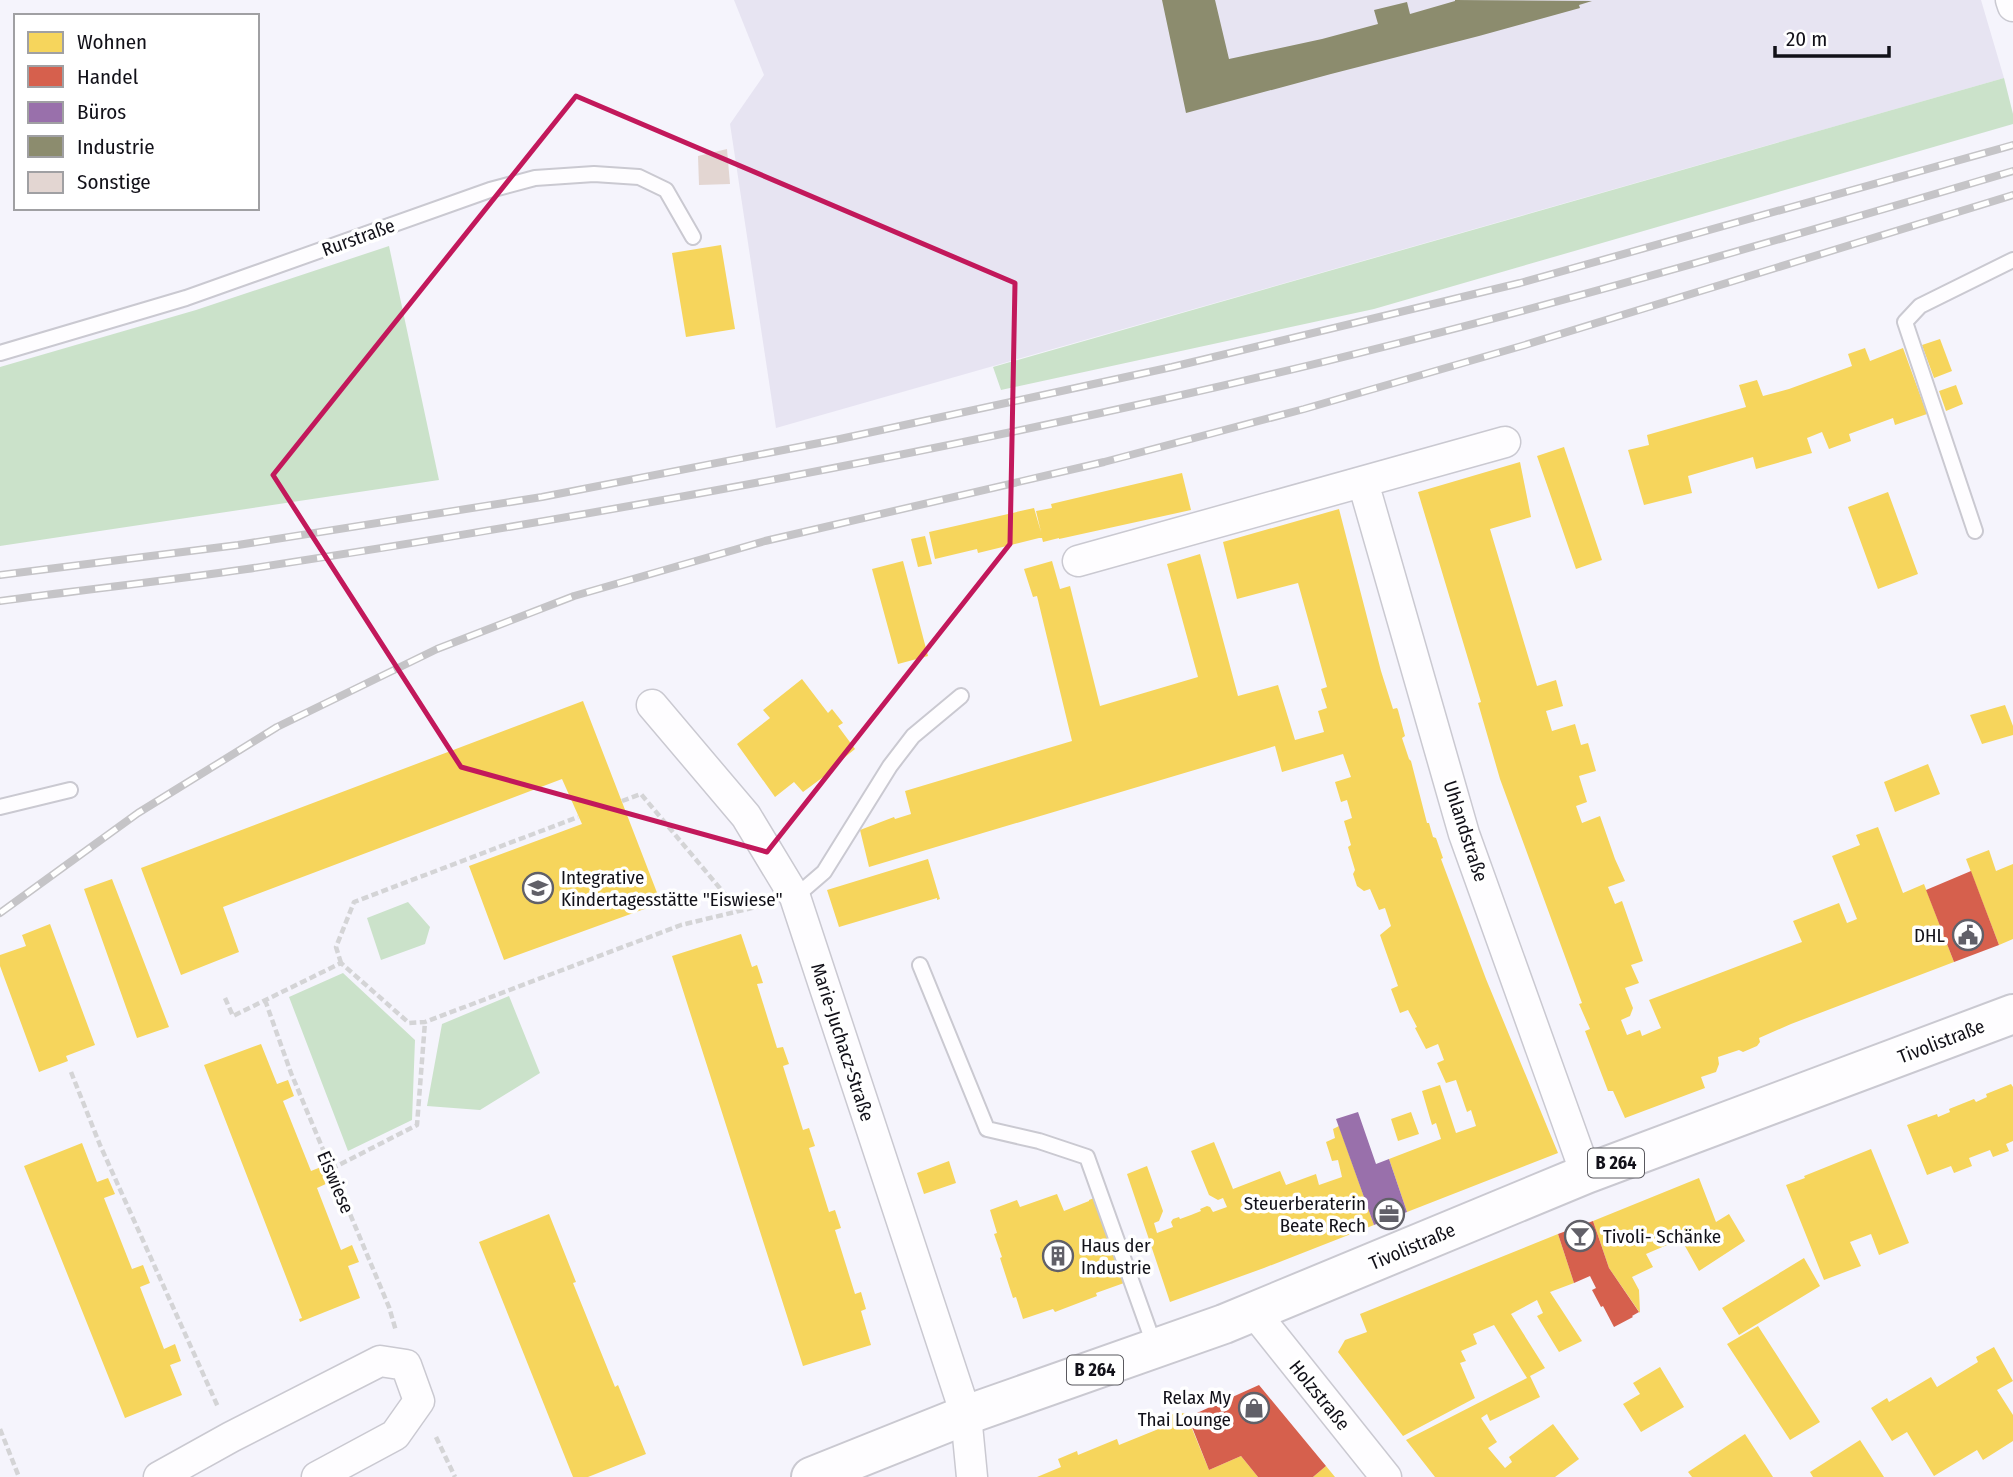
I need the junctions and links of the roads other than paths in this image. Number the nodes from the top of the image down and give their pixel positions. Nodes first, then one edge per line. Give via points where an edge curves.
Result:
1 (2011, 0) edge
2 (2013, 6) edge
3 (693, 237) dead end
4 (2013, 260) edge
5 (0, 353) edge
6 (1505, 442) dead end
7 (1363, 482) junction
8 (1975, 531) dead end
9 (1078, 561) dead end
10 (961, 696) dead end
11 (652, 705) dead end
12 (70, 790) dead end
13 (0, 807) edge
14 (795, 897) junction
15 (920, 965) dead end
16 (2013, 1014) edge
17 (1586, 1174) junction
18 (1254, 1312) junction
19 (1156, 1349) junction
20 (966, 1415) junction
21 (159, 1477) edge
22 (317, 1477) edge
23 (811, 1477) edge
24 (972, 1477) edge
25 (1386, 1477) edge

1 - 2 street
3 - 5 lane, Rurstraße via 666,190 639,177 535,178 186,298
4 - 8 lane via 1920,306 1905,322
6 - 7 street
7 - 9 street
7 - 17 street, Uhlandstraße via 1465,834
10 - 14 lane via 913,736 824,872
11 - 14 street, Marie-Juchacz-Straße via 746,816
12 - 13 lane
14 - 20 street, Marie-Juchacz-Straße
15 - 19 lane via 987,1129 1087,1157
16 - 17 main road, Tivolistraße / B 264
17 - 18 main road, Tivolistraße / B 264
18 - 19 main road, Tivolistraße / B 264
18 - 25 street, Holzstraße
19 - 20 main road, Tivolistraße / B 264
20 - 23 main road, Tivolistraße / B 264
20 - 24 street, Marie-Juchacz-Straße
21 - 22 street via 380,1361 406,1365 419,1401 395,1435

